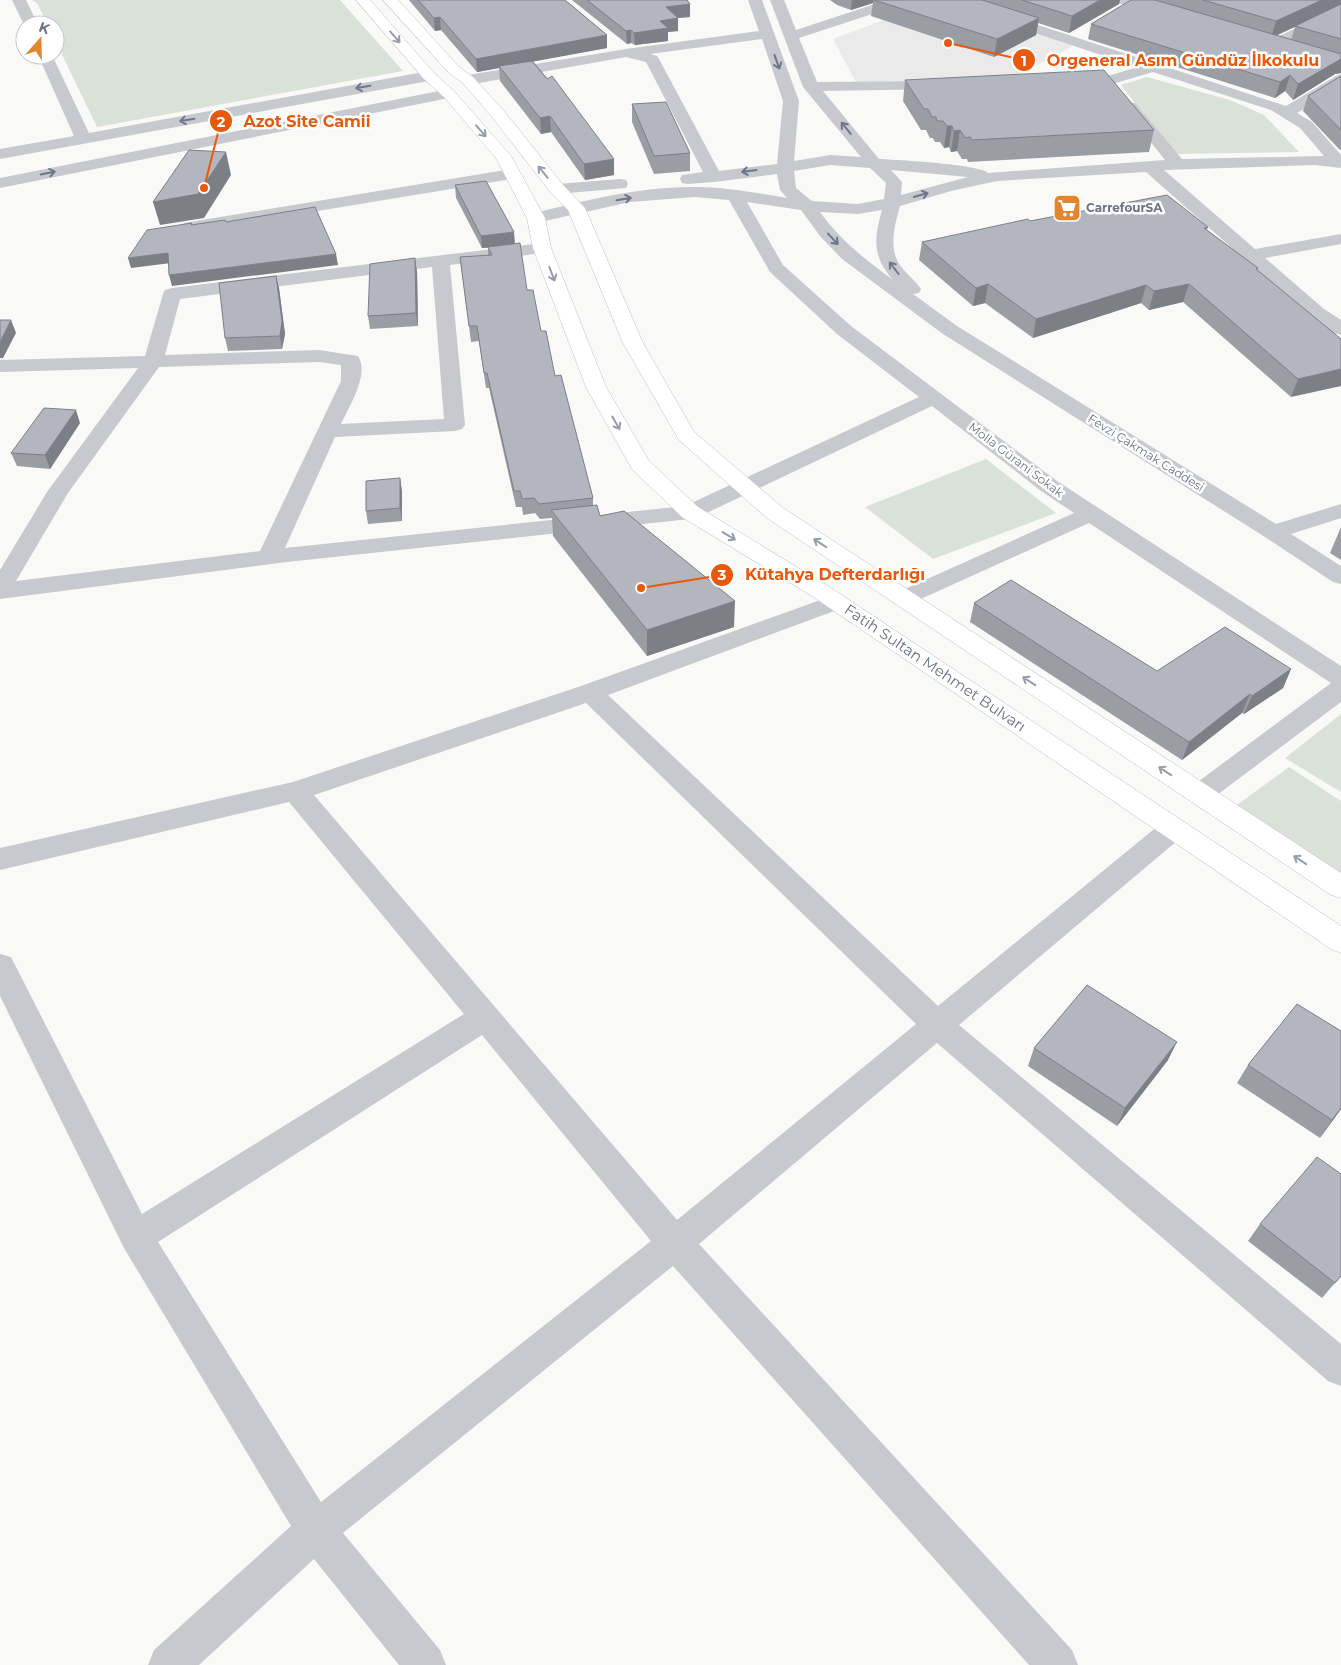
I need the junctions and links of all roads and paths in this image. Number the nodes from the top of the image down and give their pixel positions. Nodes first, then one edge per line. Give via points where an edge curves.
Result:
1 (19, 0) edge
2 (363, 0) edge
3 (390, 0) edge
4 (755, 0) edge
5 (777, 0) edge
6 (901, 0) edge
7 (948, 0) edge
8 (1130, 4) edge
9 (1341, 11) edge
10 (26, 15) edge
11 (1181, 18) edge
12 (1087, 31) edge
13 (767, 34) junction
14 (792, 36) junction
15 (1071, 40) junction
16 (612, 41) edge
17 (1288, 50) edge
18 (626, 53) junction
19 (50, 65) edge
20 (1154, 67) junction
21 (454, 70) junction
22 (429, 76) junction
23 (400, 80) junction
24 (1089, 80) edge
25 (1109, 80) junction
26 (1341, 80) edge
27 (960, 84) edge
28 (472, 85) junction
29 (812, 87) junction
30 (449, 94) junction
31 (416, 99) junction
32 (278, 103) junction
33 (1286, 113) junction
34 (291, 124) junction
35 (90, 138) junction
36 (0, 154) edge
37 (108, 161) junction
38 (873, 162) junction
39 (1340, 163) edge
40 (1176, 164) junction
41 (1150, 167) junction
42 (785, 168) junction
43 (512, 174) junction
44 (997, 176) junction
45 (714, 177) junction
46 (0, 183) edge
47 (557, 189) junction
48 (735, 195) junction
49 (892, 203) junction
50 (807, 206) junction
51 (576, 208) junction
52 (536, 218) junction
53 (173, 230) edge
54 (1341, 239) edge
55 (542, 248) junction
56 (1252, 255) junction
57 (441, 261) junction
58 (1341, 329) edge
59 (950, 330) junction
60 (153, 361) junction
61 (0, 366) edge
62 (933, 398) junction
63 (328, 431) junction
64 (743, 486) junction
65 (1341, 511) edge
66 (690, 512) junction
67 (1090, 514) junction
68 (1273, 532) junction
69 (269, 557) junction
70 (1341, 577) edge
71 (0, 590) edge
72 (904, 598) junction
73 (837, 602) junction
74 (1341, 678) edge
75 (1341, 688) edge
76 (590, 692) junction
77 (295, 791) junction
78 (1200, 794) junction
79 (1174, 828) junction
80 (0, 859) edge
81 (1341, 887) edge
82 (1341, 941) edge
83 (0, 966) edge
84 (484, 1017) junction
85 (937, 1025) junction
86 (136, 1237) junction
87 (675, 1243) junction
88 (1341, 1368) edge
89 (316, 1530) junction
90 (184, 1660) edge
91 (425, 1665) edge
92 (1057, 1665) edge

1 - 10 street
2 -> 22 main road, Fatih Sultan Mehmet Bulvarı
3 - 21 main road
4 - 13 street, Fevzi Çakmak Caddesi
5 - 14 street, Fevzi Çakmak Caddesi
6 - 14 street
7 - 15 street
8 - 11 street
9 - 17 street via 1266,44
12 - 15 street
13 - 18 street
13 -> 42 street, Fevzi Çakmak Caddesi via 791,100
14 - 29 street, Fevzi Çakmak Caddesi
15 - 20 street
16 - 18 street
18 - 28 street
18 - 45 street via 652,59
19 - 35 street
20 - 25 street
20 - 33 street
21 - 22 main road
21 - 28 main road
22 - 23 street
22 - 30 main road, Fatih Sultan Mehmet Bulvarı
23 - 31 street
23 -> 32 street
24 - 25 street
25 - 40 street
26 - 33 street
27 - 29 street
28 - 30 main road
47 -> 28 main road
38 -> 29 street, Fevzi Çakmak Caddesi
30 - 31 street
30 -> 43 main road, Fatih Sultan Mehmet Bulvarı via 503,156
31 - 34 street
32 - 34 street
32 -> 35 street
33 - 39 street via 1306,125
34 - 37 street
35 - 36 street
35 - 37 street
46 -> 37 street
38 - 42 street via 830,160
38 - 44 street
38 - 49 street, Fevzi Çakmak Caddesi via 894,182
39 - 40 street via 1315,160
40 - 41 street
41 - 44 street
41 - 56 street
42 -> 45 street
42 - 50 street, Fevzi Çakmak Caddesi via 788,190
43 - 52 main road, Fatih Sultan Mehmet Bulvarı
43 - 53 street
49 -> 44 street
45 - 47 street
47 - 51 main road
48 - 50 street
51 -> 48 street via 630,197 695,192
48 - 62 street, Molla Gürani Sokak via 776,268 844,330
49 - 50 street via 858,209
59 -> 49 street, Fevzi Çakmak Caddesi via 890,265 885,231
50 -> 59 street, Fevzi Çakmak Caddesi via 848,255
51 - 52 street
51 - 64 main road via 633,343 686,436
52 - 55 main road, Fatih Sultan Mehmet Bulvarı
54 - 56 street
55 - 57 street
55 -> 66 main road, Fatih Sultan Mehmet Bulvarı via 596,387 640,464
56 - 58 street
57 - 60 street via 172,294
57 - 63 street via 455,426
59 - 68 street, Fevzi Çakmak Caddesi
60 - 61 street
60 - 63 street via 319,356 351,360 351,381
60 - 71 street via 58,492
62 - 64 street
62 - 67 street, Molla Gürani Sokak
63 - 69 street
64 - 66 street
72 -> 64 main road via 775,513
65 - 68 street
66 - 69 street
66 -> 73 main road, Fatih Sultan Mehmet Bulvarı
67 - 72 street
67 - 74 street, Molla Gürani Sokak
68 - 70 street, Fevzi Çakmak Caddesi
69 - 71 street
78 -> 72 main road
73 - 76 street
73 - 79 main road, Fatih Sultan Mehmet Bulvarı
75 - 78 street
76 - 77 street
76 - 85 street
77 - 80 street
77 - 84 street
81 -> 78 main road
79 - 82 main road, Fatih Sultan Mehmet Bulvarı
79 - 85 street
83 - 86 street
84 - 86 street
84 - 87 street
85 - 87 street
85 - 88 street
86 - 89 street
87 - 89 street
87 - 92 street
89 - 90 street
89 - 91 street

